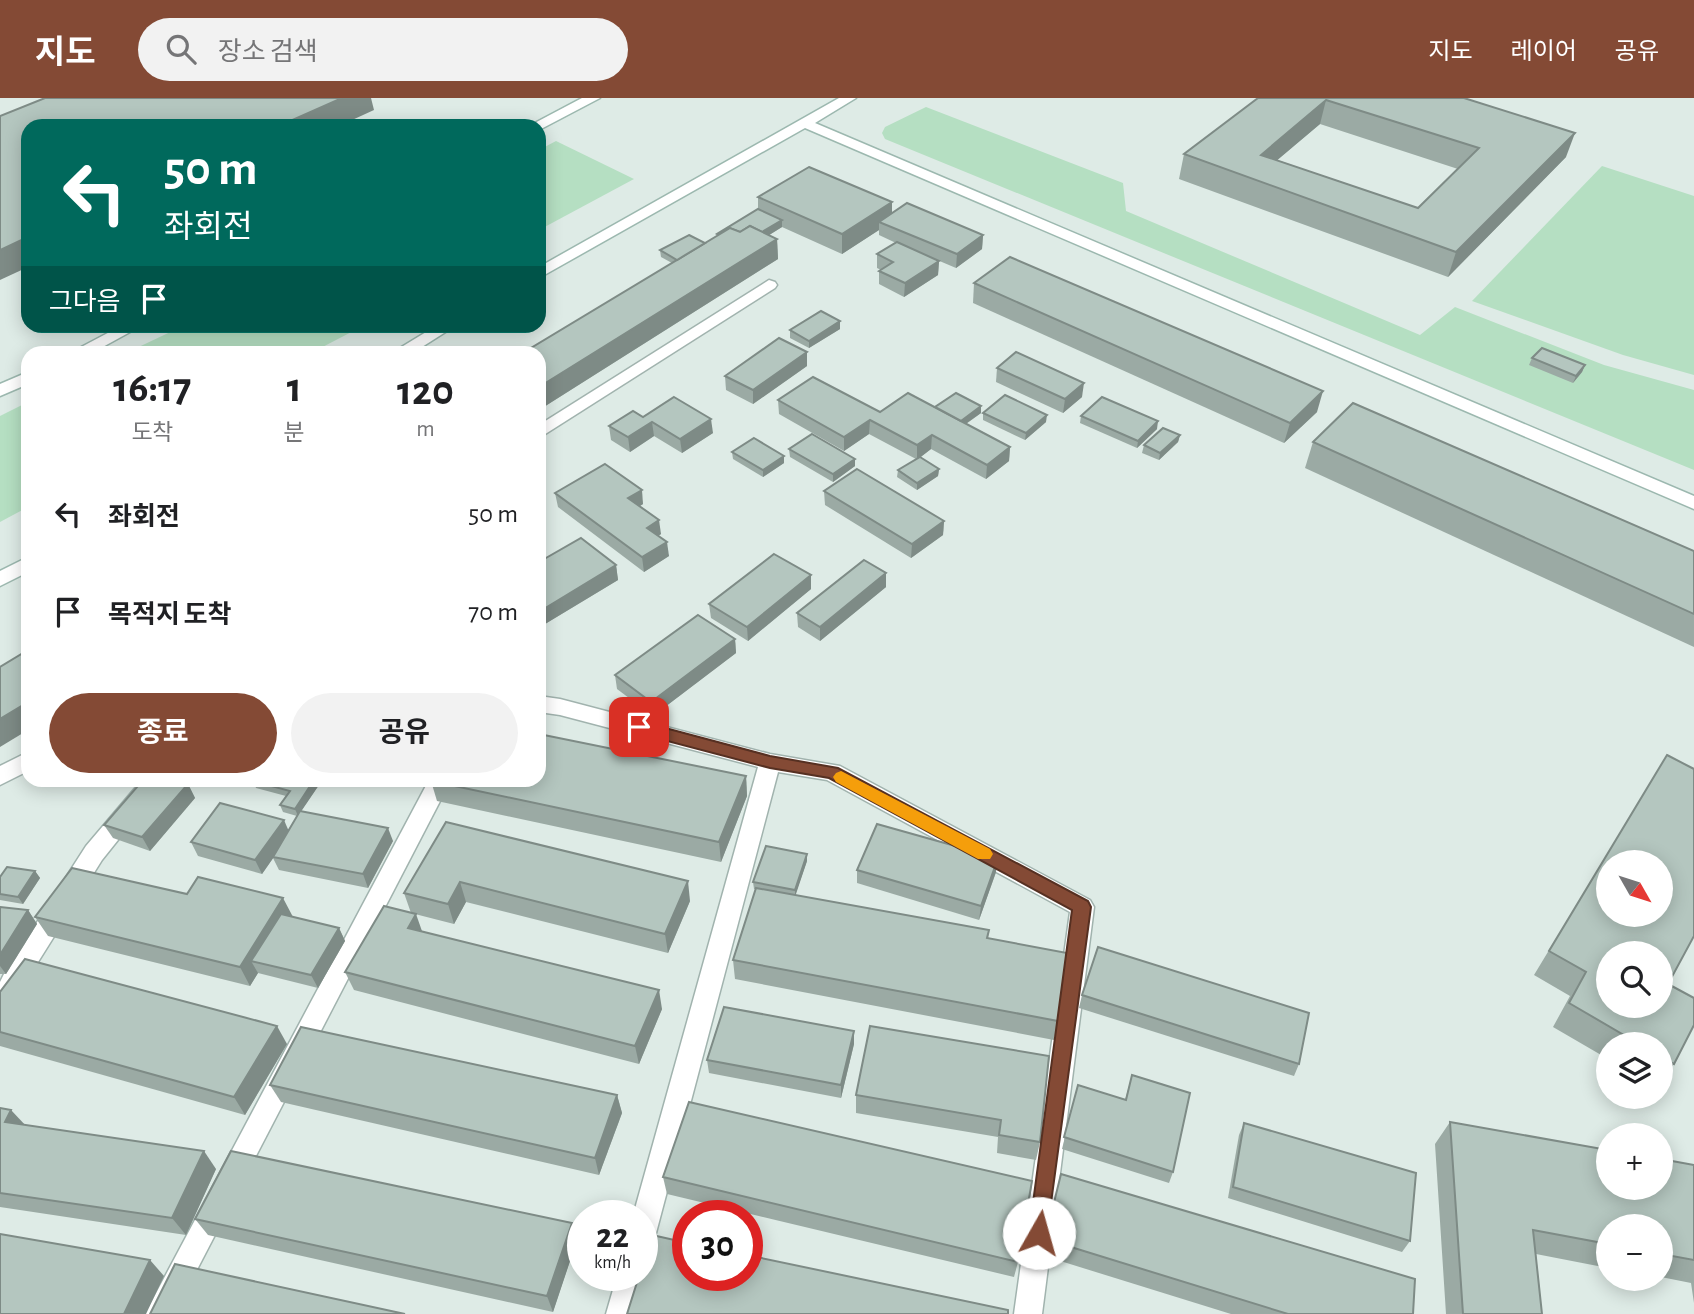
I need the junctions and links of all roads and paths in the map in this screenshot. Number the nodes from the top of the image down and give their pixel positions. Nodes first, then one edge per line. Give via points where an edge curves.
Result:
1 (593, 98) edge
2 (849, 98) edge
3 (546, 121) edge
4 (804, 123) junction
5 (546, 269) edge
6 (769, 285) dead end
7 (119, 333) edge
8 (435, 333) edge
9 (92, 346) edge
10 (412, 346) edge
11 (21, 380) edge
12 (0, 391) edge
13 (546, 428) edge
14 (1694, 503) edge
15 (21, 568) edge
16 (0, 579) edge
17 (546, 705) edge
18 (770, 762) junction
19 (21, 764) edge
20 (0, 778) edge
21 (149, 787) edge
22 (436, 787) edge
23 (0, 1006) edge
24 (651, 1200) edge
25 (627, 1291) edge
26 (159, 1314) edge
27 (620, 1314) edge
28 (1028, 1314) edge

1 - 3 street
2 - 4 street
4 - 5 street
4 - 14 street
6 - 13 street
7 - 9 street
8 - 10 street
11 - 12 street
15 - 16 street
17 - 18 street
18 - 24 street
18 - 28 street via 832,772 1082,907
19 - 20 street
21 - 23 street via 94,853
22 - 26 street
25 - 27 street

